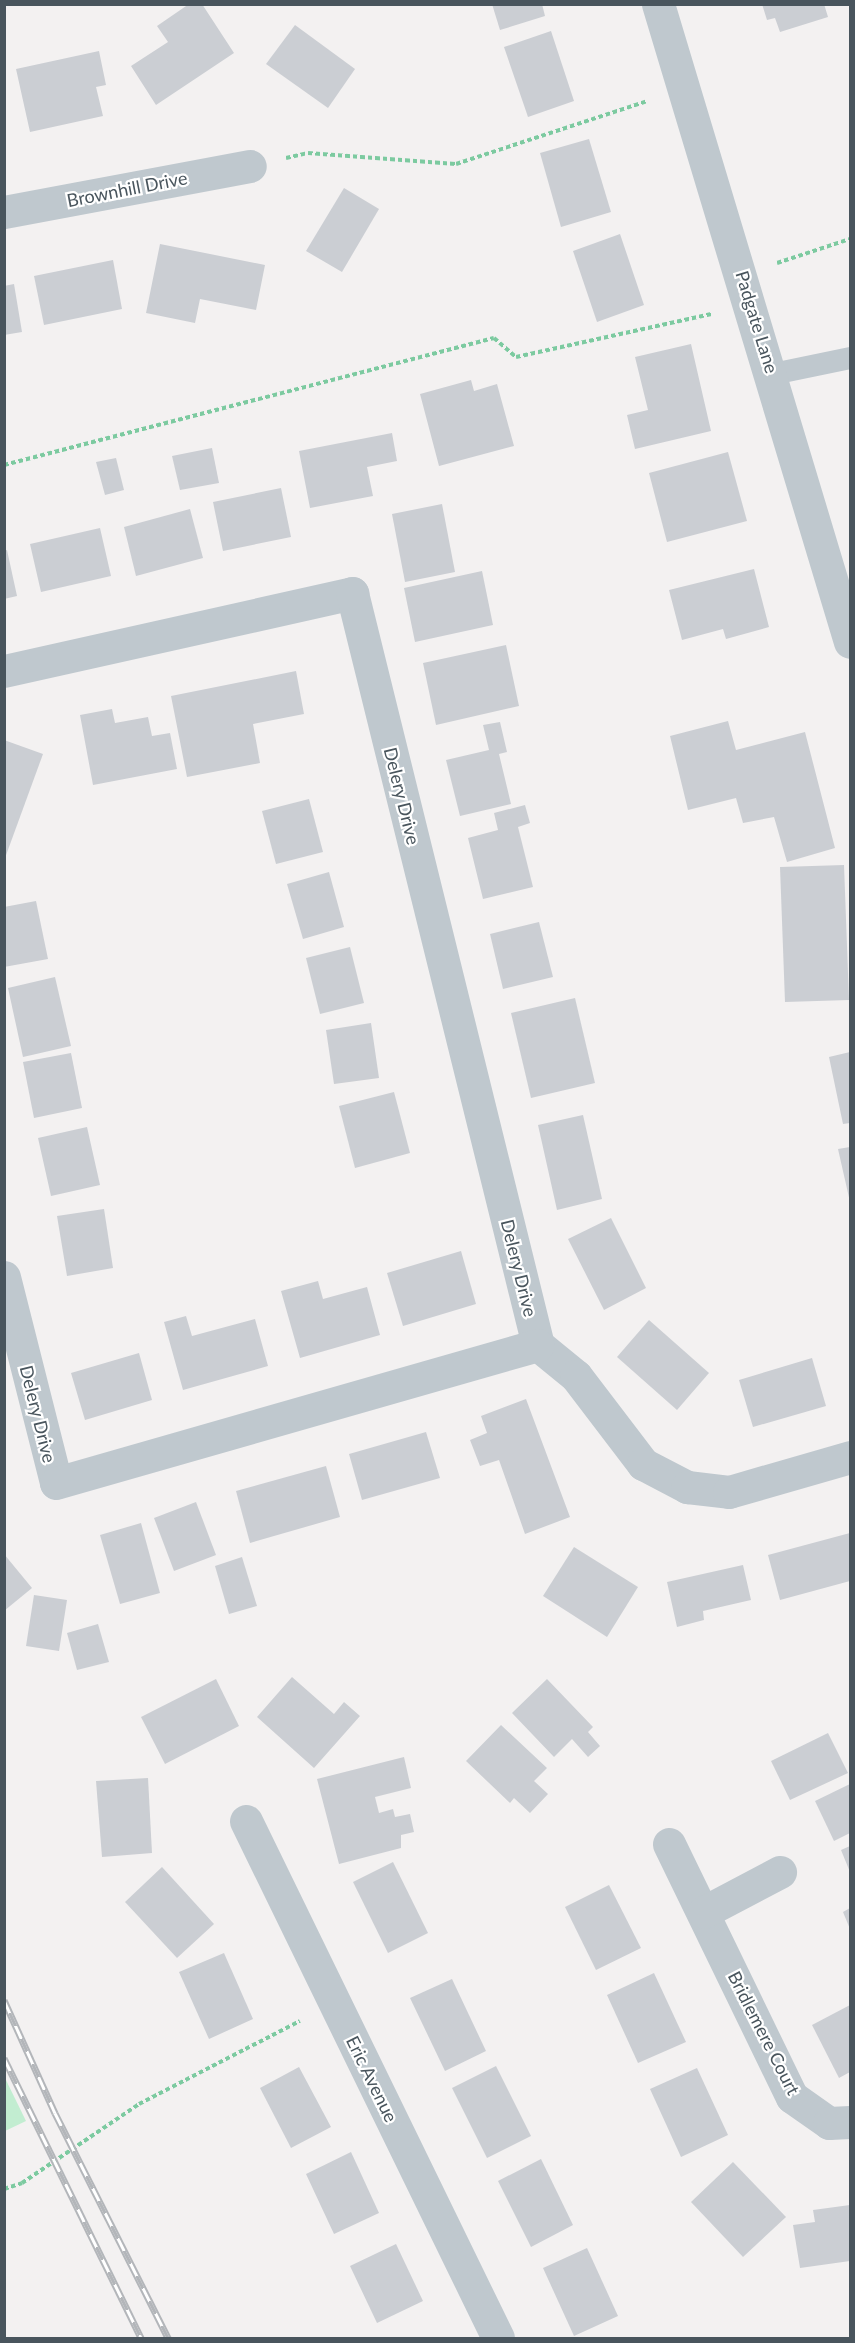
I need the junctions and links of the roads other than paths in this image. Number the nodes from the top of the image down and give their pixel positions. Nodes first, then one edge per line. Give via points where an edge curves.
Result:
1 (658, 4) edge
2 (250, 166) road end
3 (4, 212) edge
4 (850, 358) edge
5 (773, 374) junction
6 (850, 642) edge
7 (4, 671) edge
8 (4, 1277) edge
9 (538, 1345) junction
10 (850, 1457) edge
11 (246, 1821) dead end
12 (669, 1844) dead end
13 (780, 1872) dead end
14 (704, 1912) junction
15 (850, 2122) edge
16 (498, 2338) edge

1 - 5 street, Padgate Lane
2 - 3 street, Brownhill Drive
4 - 5 lane
5 - 6 street, Padgate Lane
7 - 9 street, Delery Drive via 352,593
8 - 9 street, Delery Drive via 56,1483
9 - 10 street via 576,1376 643,1464 687,1487 729,1492
11 - 16 street, Eric Avenue
12 - 14 street, Bridlemere Court
13 - 14 street
14 - 15 street, Bridlemere Court via 792,2097 829,2123

